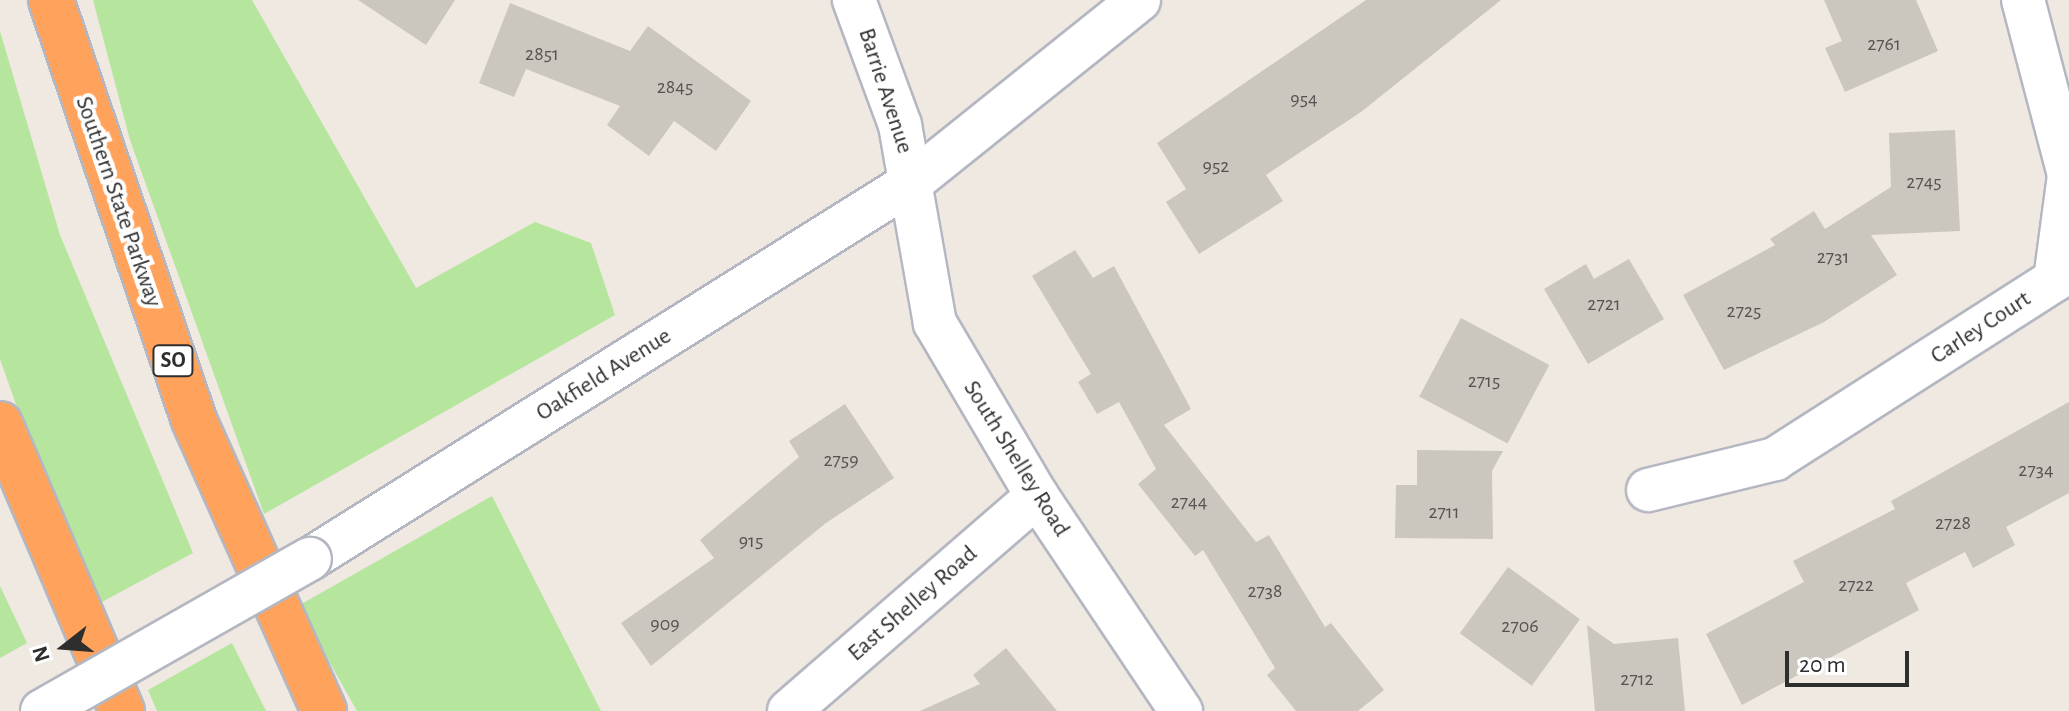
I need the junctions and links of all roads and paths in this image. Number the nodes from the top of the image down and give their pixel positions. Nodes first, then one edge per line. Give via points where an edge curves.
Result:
1 (51, 0) edge
2 (854, 0) edge
3 (1139, 0) edge
4 (2023, 0) edge
5 (912, 182) junction
6 (0, 424) edge
7 (1648, 490) dead end
8 (1037, 496) junction
9 (42, 711) edge
10 (122, 711) edge
11 (324, 711) edge
12 (789, 711) edge
13 (1181, 711) edge

1 - 11 highway, Southern State Parkway / SO via 193,418
2 - 5 street, Barrie Avenue via 900,125
3 - 5 street, Oakfield Avenue
4 - 7 street, Carley Court via 2069,175 2055,280 1775,459
5 - 8 street, South Shelley Road via 935,323
5 - 9 street, Oakfield Avenue, bridge via 310,559
6 - 10 highway
8 - 12 street, East Shelley Road
8 - 13 street, South Shelley Road

